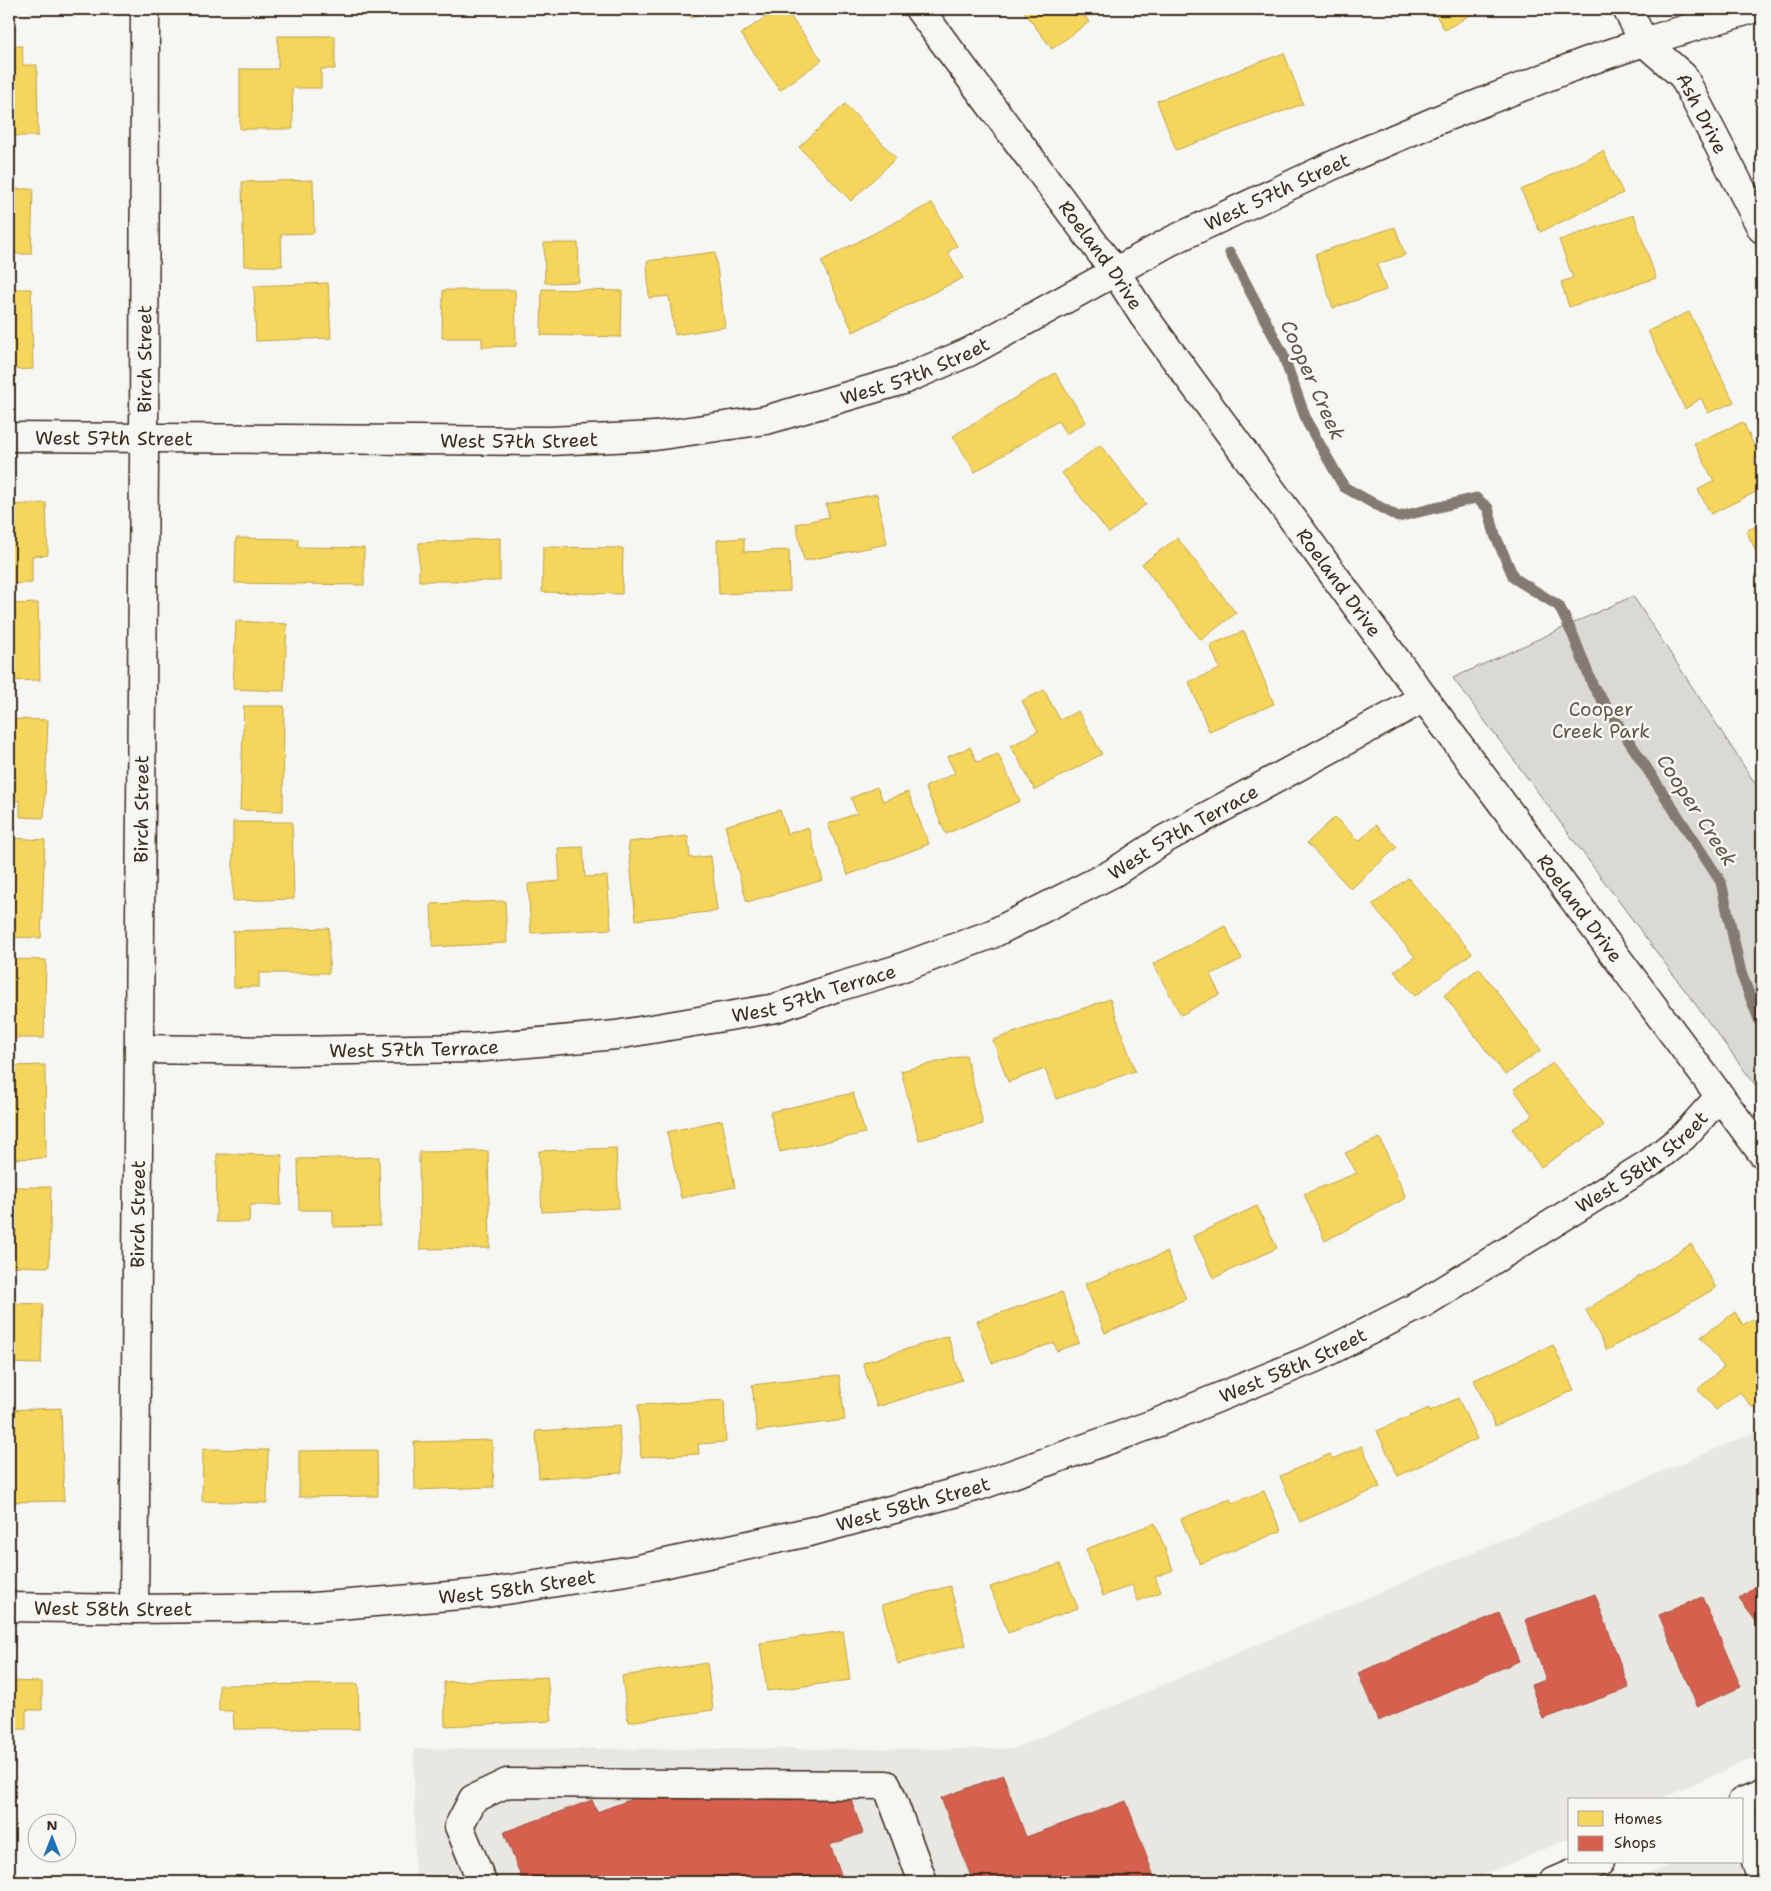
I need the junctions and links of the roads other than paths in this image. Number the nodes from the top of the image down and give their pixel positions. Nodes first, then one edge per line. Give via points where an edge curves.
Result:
1 (145, 9) edge
2 (919, 9) edge
3 (1627, 9) edge
4 (1752, 9) edge
5 (1644, 42) junction
6 (1762, 230) edge
7 (1116, 273) junction
8 (9, 437) edge
9 (144, 438) junction
10 (1424, 698) junction
11 (139, 1048) junction
12 (1720, 1096) junction
13 (1762, 1153) edge
14 (9, 1607) edge
15 (134, 1609) junction
16 (1762, 1794) edge
17 (1744, 1801) edge
18 (1744, 1819) edge
19 (1595, 1864) edge
20 (482, 1882) edge
21 (923, 1882) edge
22 (1554, 1882) edge
23 (1762, 1882) edge

1 - 9 street, Birch Street
2 - 7 street, Roeland Drive
3 - 5 street, Ash Drive
4 - 5 street, West 57th Street
5 - 6 street, Ash Drive via 1682,76
5 - 7 street, West 57th Street via 1503,94 1342,160 1171,241
7 - 9 street, West 57th Street via 970,352 911,377 766,420 656,436 550,441
7 - 10 street, Roeland Drive via 1143,315
8 - 9 street, West 57th Street
9 - 11 street, Birch Street
10 - 11 street, West 57th Terrace via 1165,839 1113,873 992,934 895,970 776,1008 616,1035 474,1048 286,1051
10 - 12 street, Roeland Drive
11 - 15 street, Birch Street
12 - 13 street, Roeland Drive
12 - 15 street, West 58th Street via 1684,1136 1650,1163 1422,1304 1315,1358 1156,1423 979,1486 813,1531 668,1563 486,1592 313,1607
14 - 15 street, West 58th Street
16 - 17 street
18 - 23 street
19 - 22 street
20 - 21 street via 459,1826 473,1799 507,1783 517,1783 888,1785

